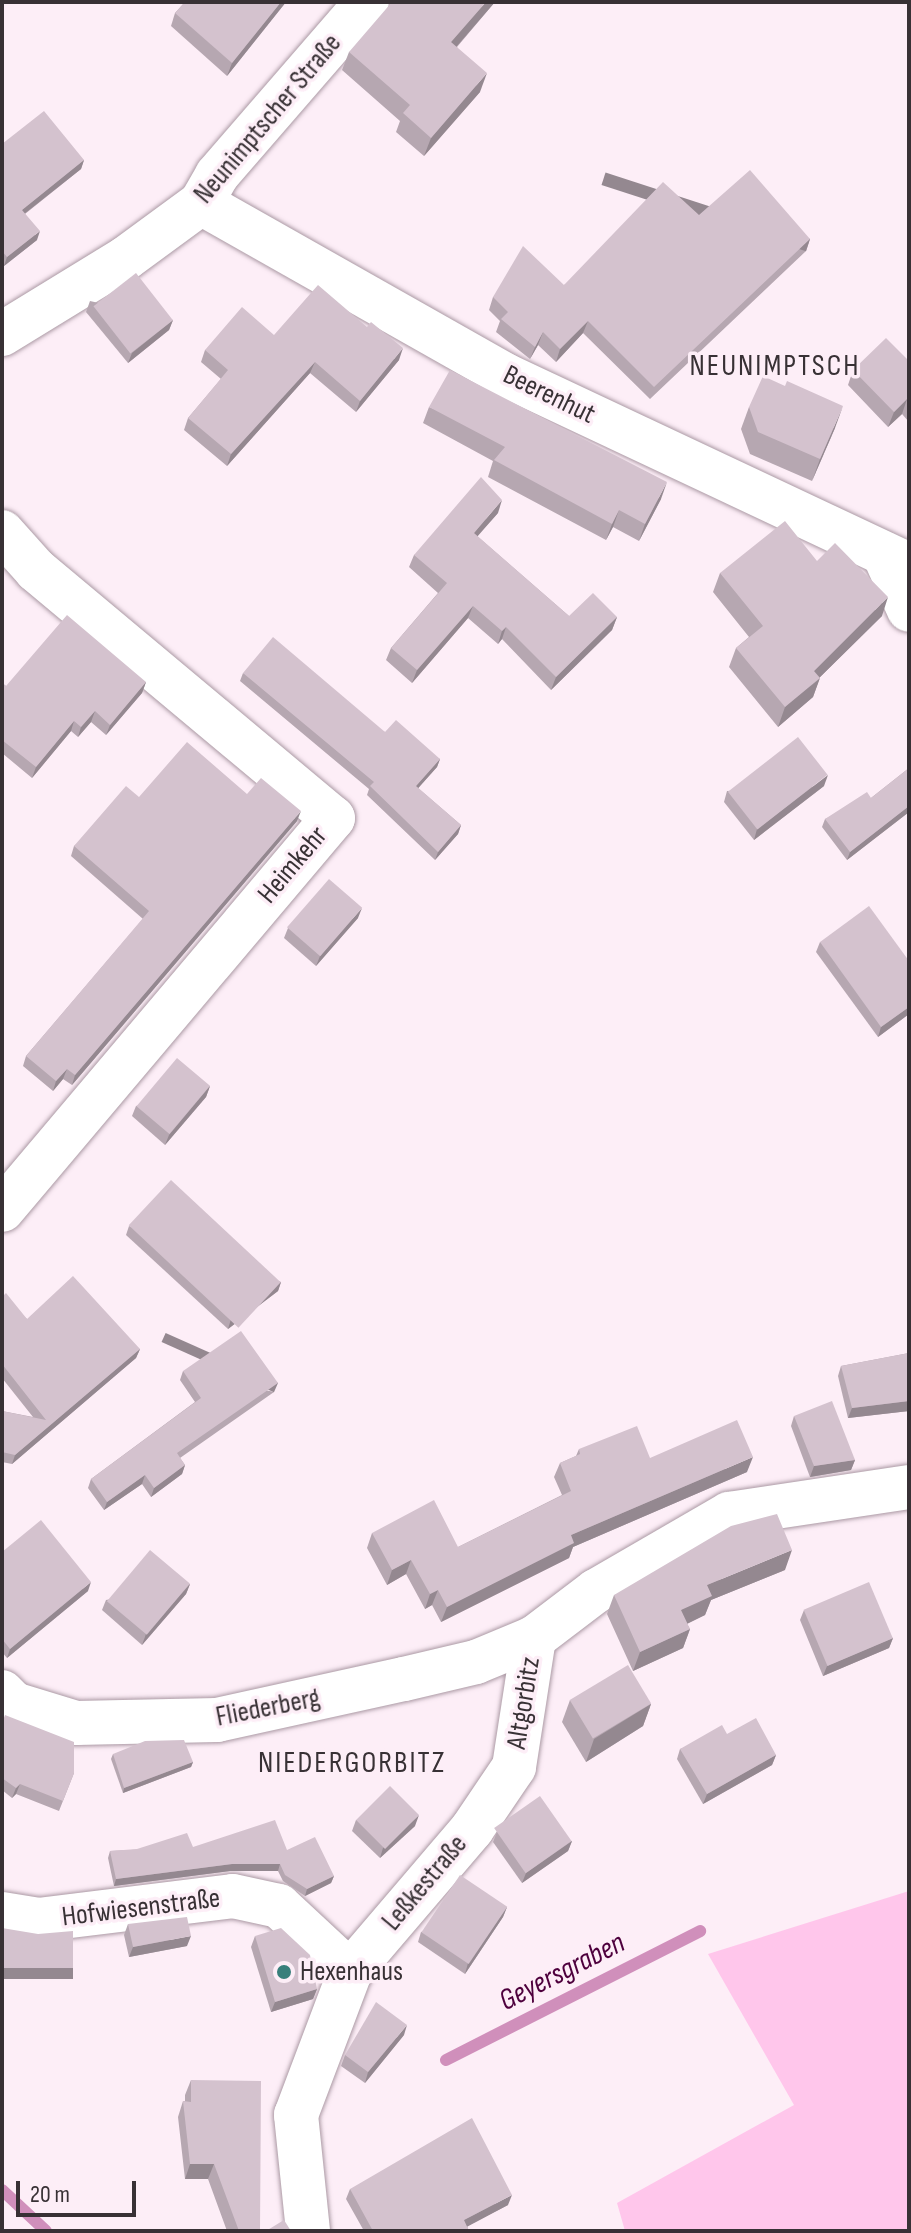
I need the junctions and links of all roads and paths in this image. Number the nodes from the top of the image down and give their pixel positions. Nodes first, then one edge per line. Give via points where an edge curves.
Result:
1 (367, 2) edge
2 (201, 203) junction
3 (2, 334) edge
4 (2, 532) edge
5 (897, 560) edge
6 (909, 610) edge
7 (2, 1210) edge
8 (909, 1487) edge
9 (534, 1638) junction
10 (2, 1692) edge
11 (514, 1767) joint
12 (2, 1914) edge
13 (350, 1972) junction
14 (308, 2231) edge

1 - 2 street, Neunimptscher Straße via 217,175
2 - 3 street, Neunimptscher Straße via 126,258
2 - 5 street, Beerenhut via 505,375
4 - 7 street, Heimkehr via 36,570 333,818
5 - 6 street
8 - 9 street via 729,1514 596,1591
9 - 10 street, Fliederberg via 476,1662 217,1720 76,1723 14,1704
9 - 11 street, Altgorbitz
11 - 13 street, Leßkestraße via 472,1829
12 - 13 street, Hofwiesenstraße via 38,1920 233,1896 279,1906
13 - 14 street, Leßkestraße via 296,2115

